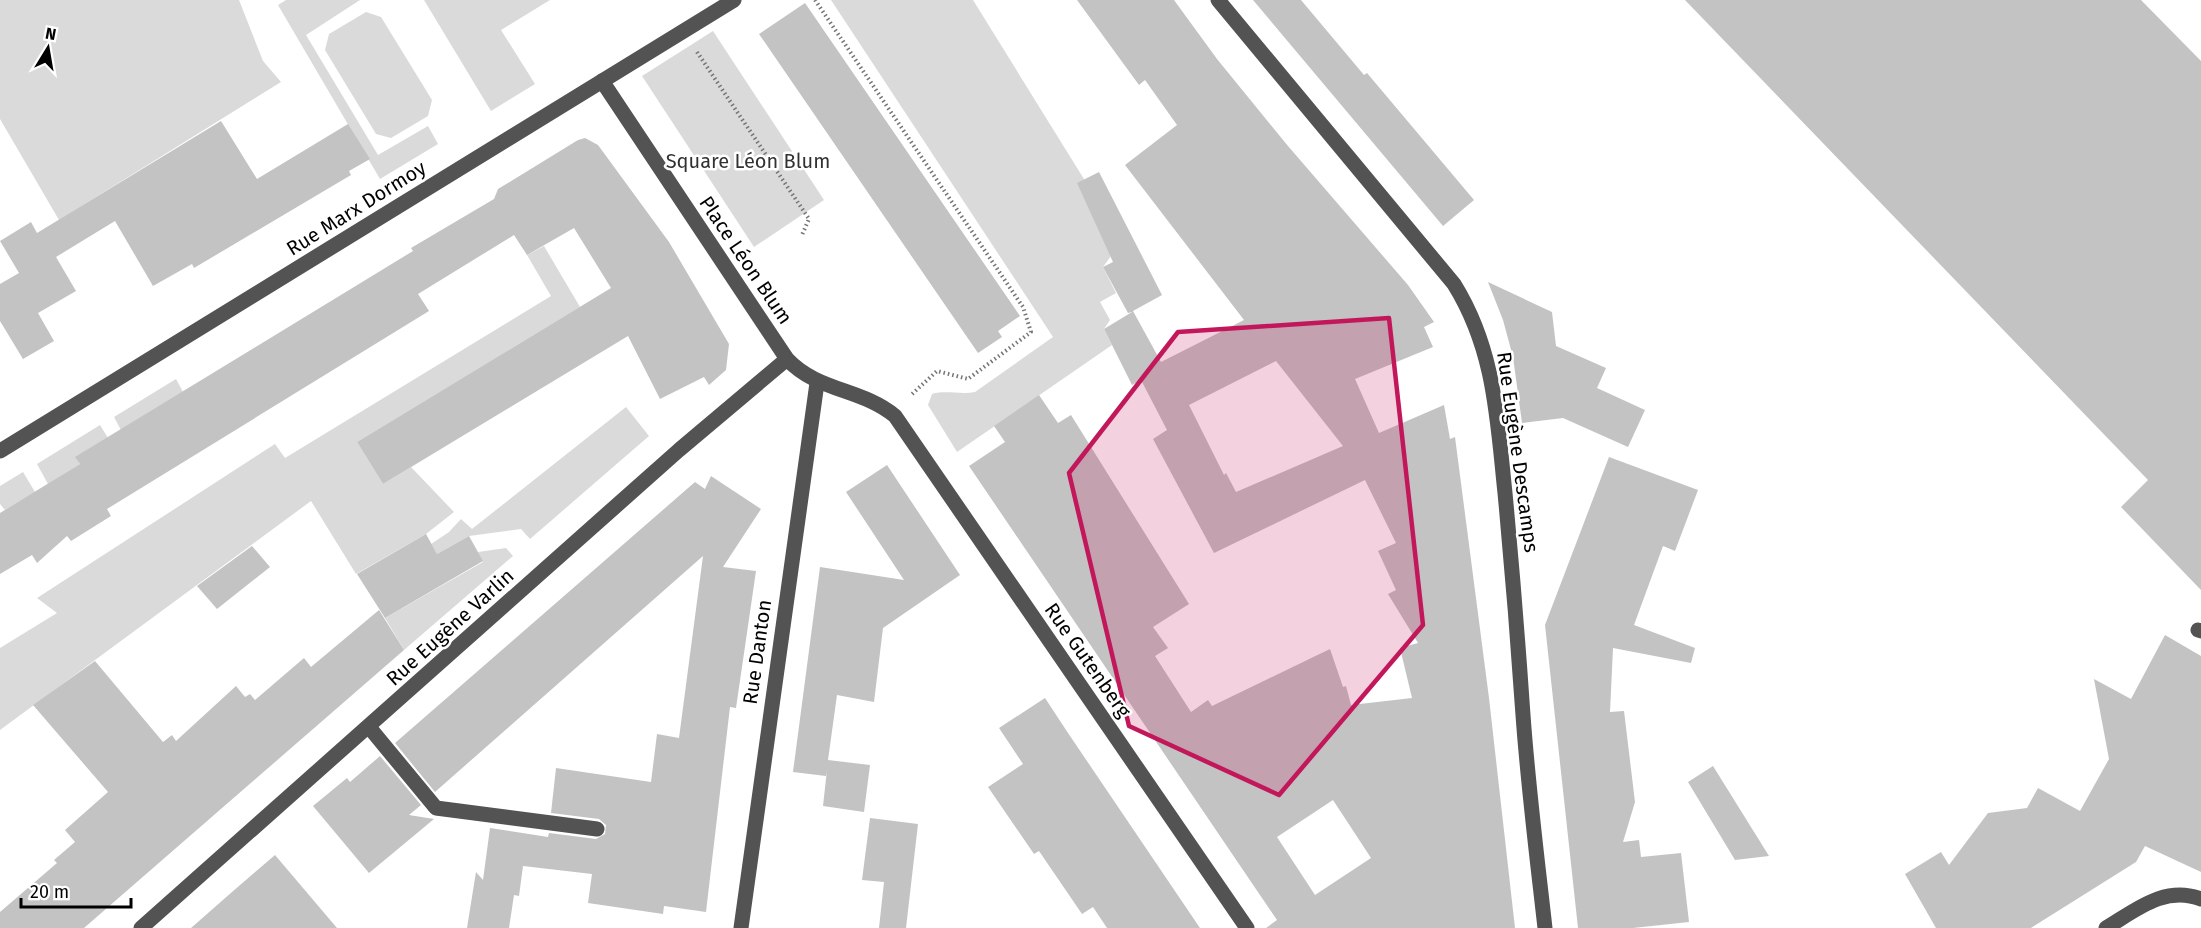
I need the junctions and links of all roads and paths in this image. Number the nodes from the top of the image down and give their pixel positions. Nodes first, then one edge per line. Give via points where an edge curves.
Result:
1 (734, 0) edge
2 (815, 0) edge
3 (1218, 0) edge
4 (684, 31) junction
5 (602, 81) junction
6 (802, 235) dead end
7 (787, 359) junction
8 (817, 382) junction
9 (895, 416) junction
10 (0, 451) edge
11 (369, 727) junction
12 (597, 829) dead end
13 (2201, 899) edge
14 (141, 928) edge
15 (741, 928) edge
16 (1246, 928) edge
17 (1545, 928) edge
18 (2106, 928) edge

1 - 4 street, Rue Marx Dormoy
2 - 9 path via 1023,307 1031,332 968,379 937,371
3 - 17 street, Rue Eugène Descamps via 1454,284 1484,347 1500,446
4 - 5 street, Rue Marx Dormoy
4 - 6 path via 809,219
5 - 7 street, Place Léon Blum
5 - 10 street, Rue Marx Dormoy
7 - 8 street, Place Léon Blum
7 - 11 street, Rue Eugène Varlin via 679,450
8 - 9 street, Place Léon Blum via 868,399
8 - 15 street, Rue Danton
9 - 16 street, Rue Gutenberg
11 - 12 street via 436,808
11 - 14 street, Rue Eugène Varlin
13 - 18 street via 2189,894 2158,898

